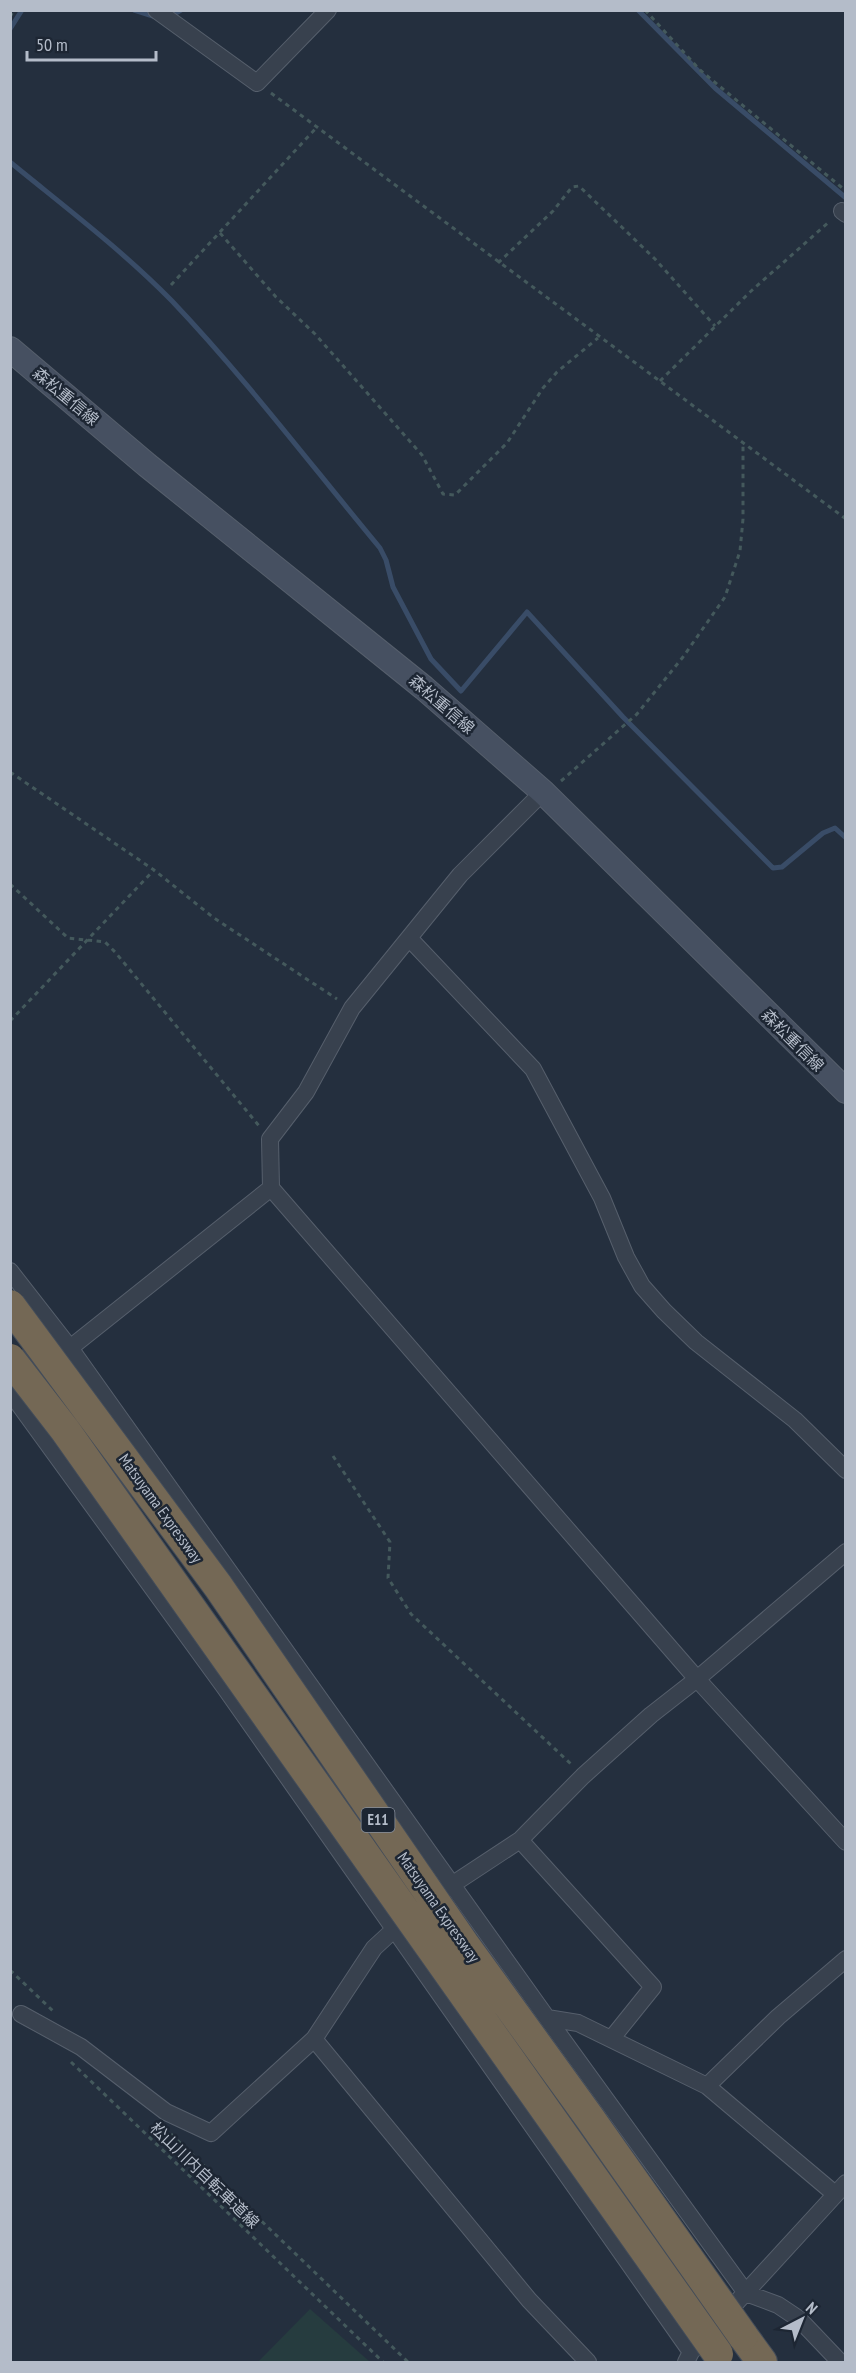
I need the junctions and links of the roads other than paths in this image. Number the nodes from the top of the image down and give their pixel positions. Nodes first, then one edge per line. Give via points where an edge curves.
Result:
1 (156, 10) edge
2 (328, 10) edge
3 (10, 349) edge
4 (543, 792) junction
5 (409, 938) junction
6 (846, 1091) edge
7 (271, 1188) junction
8 (10, 1271) edge
9 (10, 1305) edge
10 (70, 1348) junction
11 (10, 1359) edge
12 (10, 1392) edge
13 (846, 1470) edge
14 (846, 1552) edge
15 (697, 1679) junction
16 (520, 1840) junction
17 (846, 1842) edge
18 (453, 1884) junction
19 (394, 1930) junction
20 (846, 1959) edge
21 (21, 2014) dead end
22 (547, 2018) junction
23 (612, 2038) junction
24 (314, 2039) junction
25 (707, 2086) junction
26 (840, 2189) edge
27 (746, 2293) junction
28 (705, 2358) edge
29 (588, 2362) edge
30 (762, 2362) edge
31 (840, 2362) edge

1 - 2 street via 257,83
3 - 4 main road, 森松重信線 via 424,688
4 - 5 street via 460,875
4 - 6 main road, 森松重信線
5 - 7 street via 352,1008 306,1092 270,1139
5 - 13 street via 533,1069 602,1198 642,1286 696,1342 795,1420
7 - 10 street
7 - 15 street
8 - 10 street
9 - 30 highway, Matsuyama Expressway / E11, bridge via 218,1586 464,1944
10 - 18 street
11 - 28 highway, Matsuyama Expressway / E11, bridge via 65,1430
12 - 19 street via 225,1688
14 - 15 street
15 - 16 street via 651,1715
15 - 17 street
16 - 18 street
16 - 23 street via 653,1987
18 - 19 street
18 - 22 street
19 - 24 street via 374,1948
19 - 28 street
20 - 25 street via 778,2017
21 - 24 street via 81,2047 166,2112 211,2133
22 - 23 street via 578,2023
22 - 27 street
23 - 25 street
24 - 29 street via 529,2300
25 - 26 street
26 - 27 street
27 - 28 street
27 - 31 street via 799,2319

